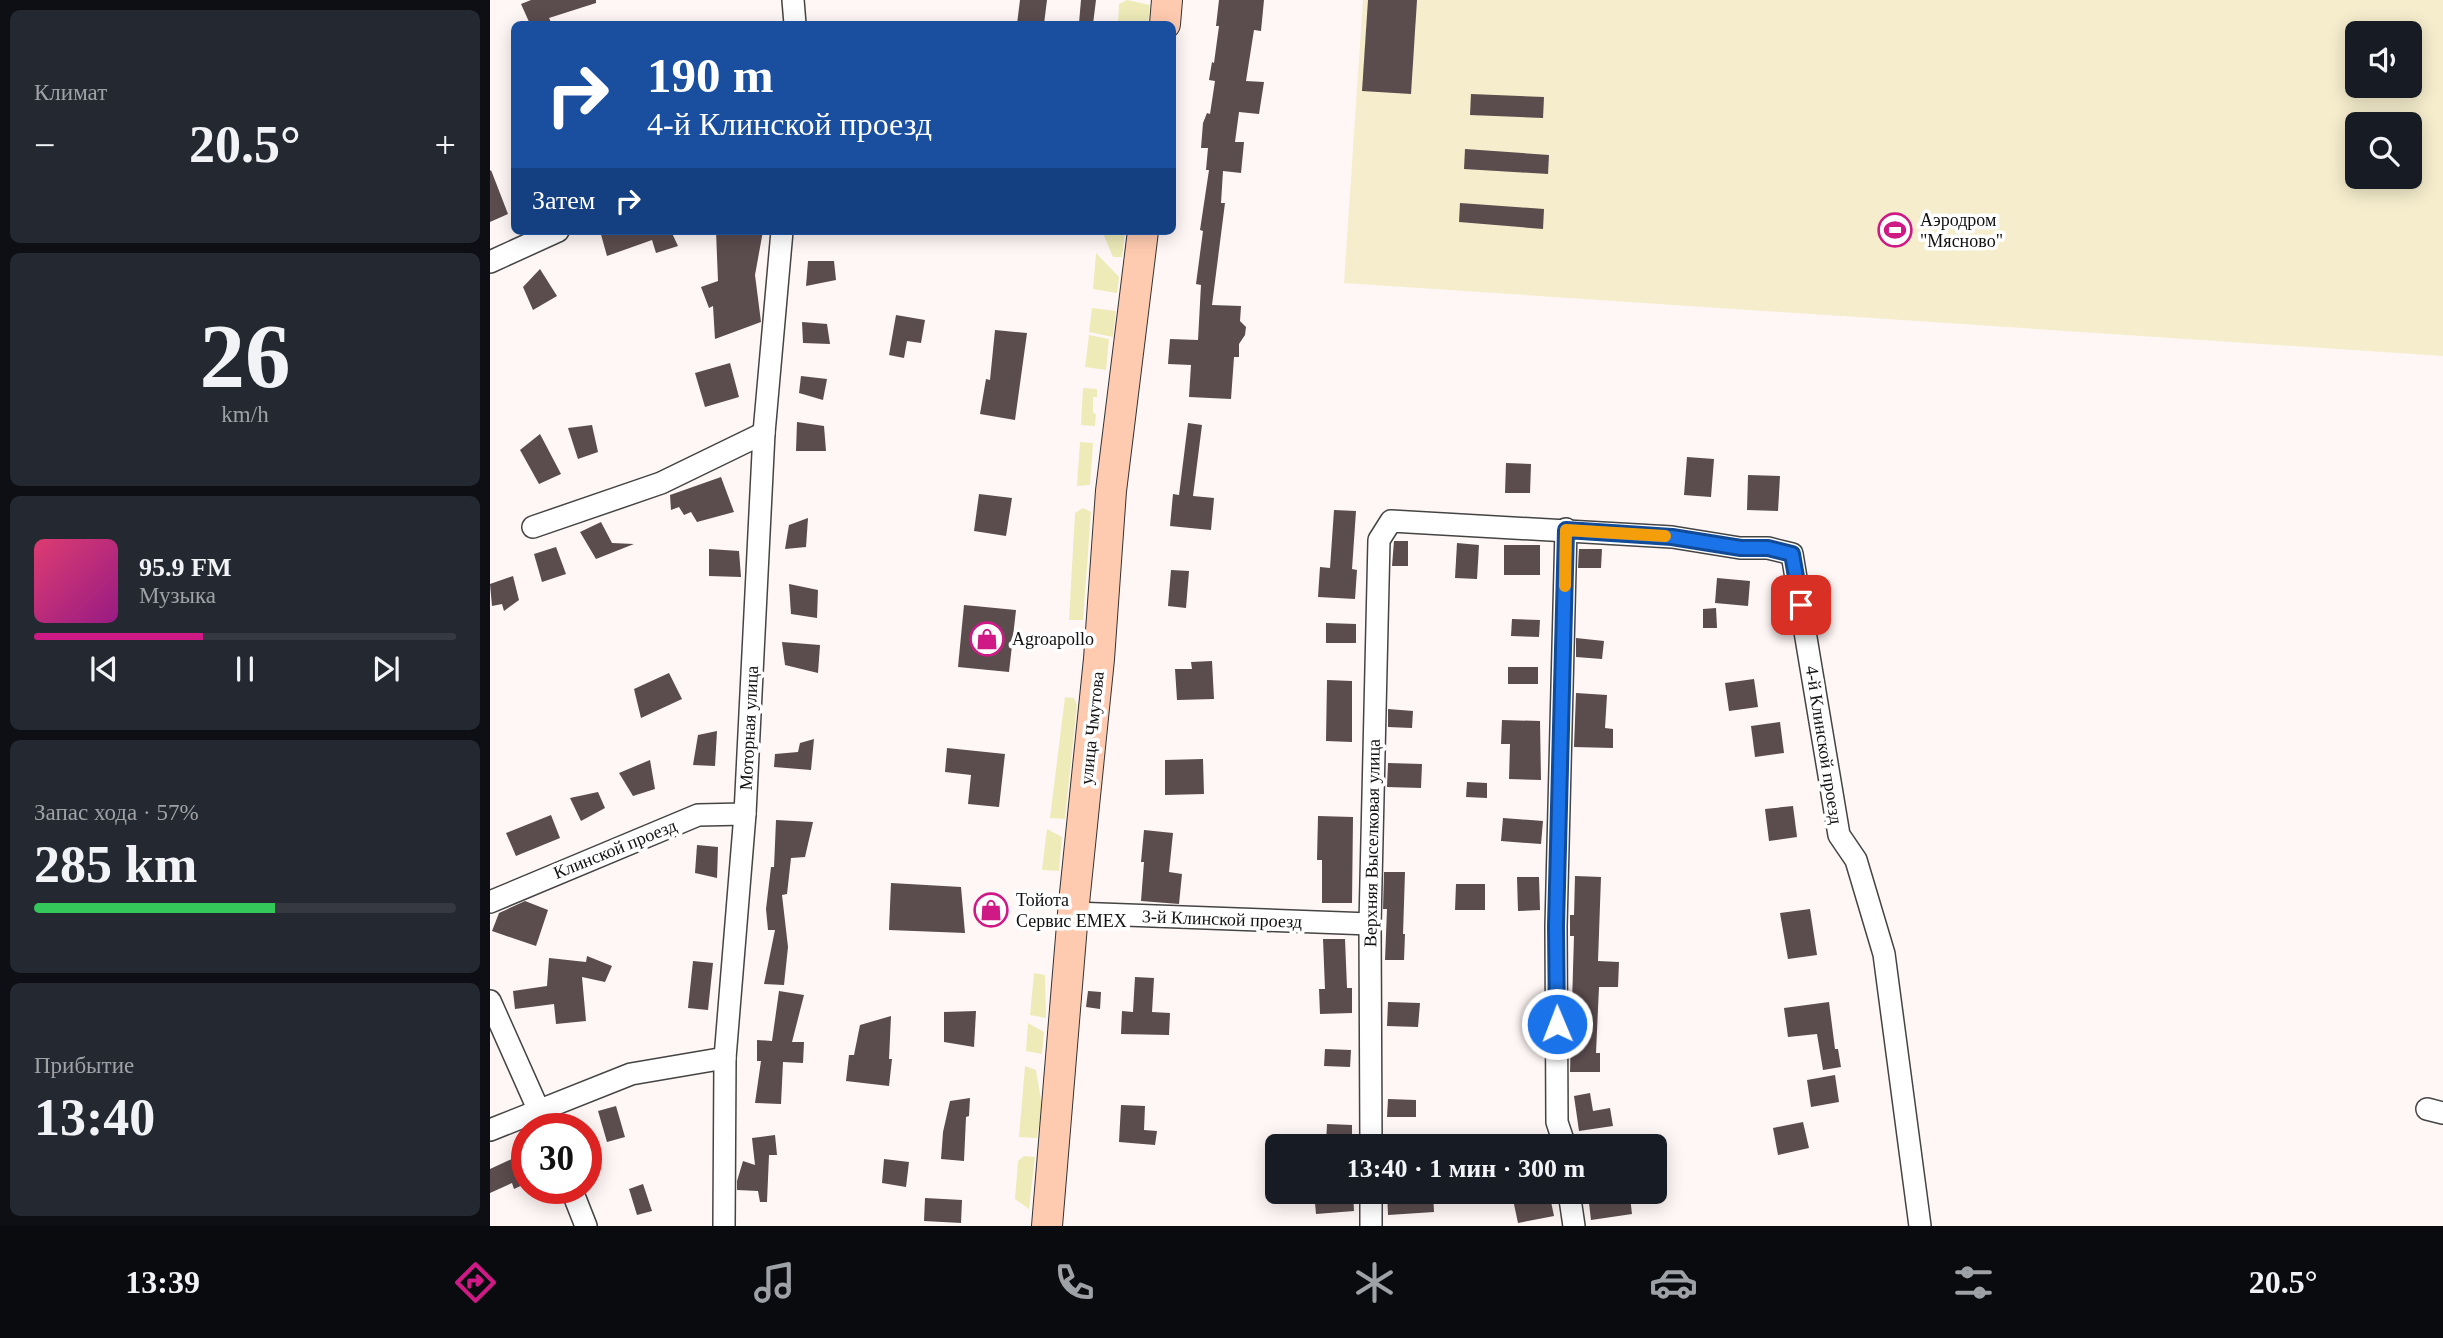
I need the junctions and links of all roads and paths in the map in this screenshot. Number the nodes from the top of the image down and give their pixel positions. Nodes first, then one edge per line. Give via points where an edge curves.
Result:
1 (793, 0) edge
2 (1167, 0) edge
3 (795, 21) edge
4 (1165, 21) edge
5 (549, 235) edge
6 (782, 235) edge
7 (1143, 235) edge
8 (490, 262) edge
9 (764, 433) junction
10 (533, 527) dead end
11 (1566, 530) junction
12 (1379, 540) joint
13 (745, 814) junction
14 (490, 902) edge
15 (1073, 913) junction
16 (1370, 924) junction
17 (490, 1000) edge
18 (725, 1058) junction
19 (539, 1108) junction
20 (541, 1113) edge
21 (490, 1129) edge
22 (1371, 1134) edge
23 (1562, 1134) edge
24 (577, 1204) edge
25 (1371, 1204) edge
26 (1571, 1204) edge
27 (586, 1226) edge
28 (724, 1226) edge
29 (1047, 1226) edge
30 (1371, 1226) edge
31 (1574, 1226) edge
32 (1920, 1226) edge

1 - 3 street
2 - 4 main road
5 - 8 street
6 - 9 street, Моторная улица
7 - 15 main road, улица Чмутова via 1111,491 1100,659
9 - 10 street via 661,483
9 - 13 street, Моторная улица
11 - 12 street, 4-й Клинской проезд via 1391,521
11 - 23 street via 1556,926
11 - 32 street, 4-й Клинской проезд via 1672,537 1792,554 1839,835 1856,860 1884,954
12 - 16 street, Верхняя Выселковая улица
13 - 14 street, Клинской проезд via 698,815
13 - 18 street, Моторная улица
15 - 16 street, 3-й Клинской проезд
15 - 29 main road, улица Чмутова
16 - 22 street, Верхняя Выселковая улица
17 - 19 street
18 - 19 street via 631,1074
18 - 28 street, Моторная улица
19 - 20 street
19 - 21 street
24 - 27 street
25 - 30 street
26 - 31 street

